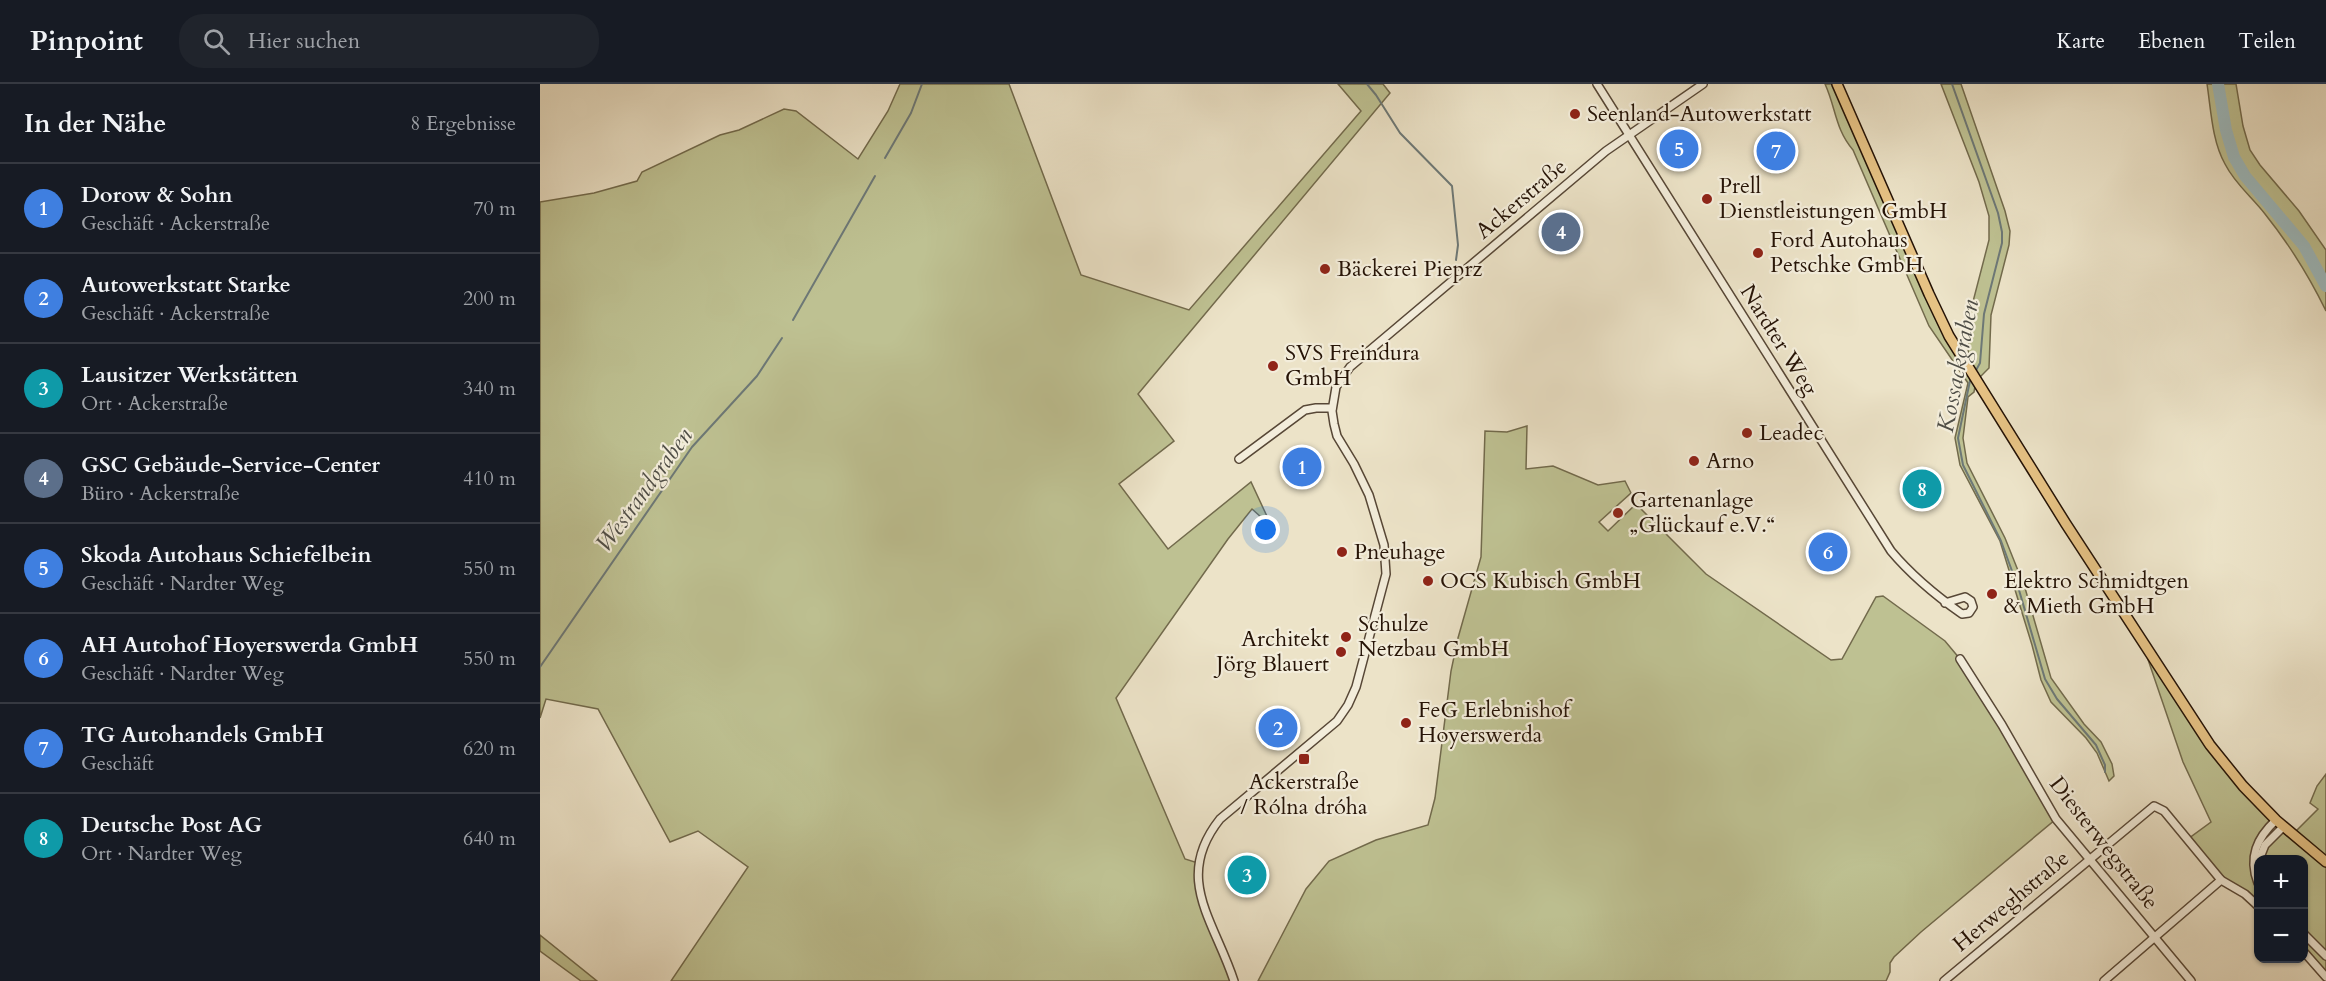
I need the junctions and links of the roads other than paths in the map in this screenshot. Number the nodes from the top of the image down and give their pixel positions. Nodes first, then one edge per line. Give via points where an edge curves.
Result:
1 (1597, 84) edge
2 (1703, 84) edge
3 (1837, 84) edge
4 (1627, 135) junction
5 (1332, 408) junction
6 (1239, 459) dead end
7 (1945, 603) dead end
8 (1960, 659) dead end
9 (2280, 823) junction
10 (2261, 855) edge
11 (2089, 859) junction
12 (2326, 862) edge
13 (2254, 864) edge
14 (2221, 880) junction
15 (2254, 902) edge
16 (2155, 937) junction
17 (2308, 938) edge
18 (2326, 956) edge
19 (2308, 957) edge
20 (2326, 977) edge
21 (1234, 981) edge
22 (1944, 981) edge
23 (2104, 981) edge
24 (2191, 981) edge

1 - 4 street, Nardter Weg
2 - 4 street, Ackerstraße
3 - 9 main road via 1929,294 1968,368 2210,746
4 - 5 street, Ackerstraße via 1350,367 1336,387
4 - 7 street, Nardter Weg via 1891,551
5 - 6 street via 1305,411
5 - 21 street, Ackerstraße via 1337,436 1369,495 1384,545 1386,574 1348,705 1337,721 1220,819 1201,849 1198,887
8 - 11 street, Diesterwegstraße via 2056,819
9 - 10 street
9 - 12 main road
9 - 13 street via 2267,828 2256,848
11 - 14 street, Herweghstraße via 2150,808 2158,807
11 - 16 street, Diesterwegstraße
11 - 22 street, Herweghstraße
14 - 15 street
14 - 16 street
16 - 23 street
16 - 24 street, Diesterwegstraße
17 - 18 street
19 - 20 street

